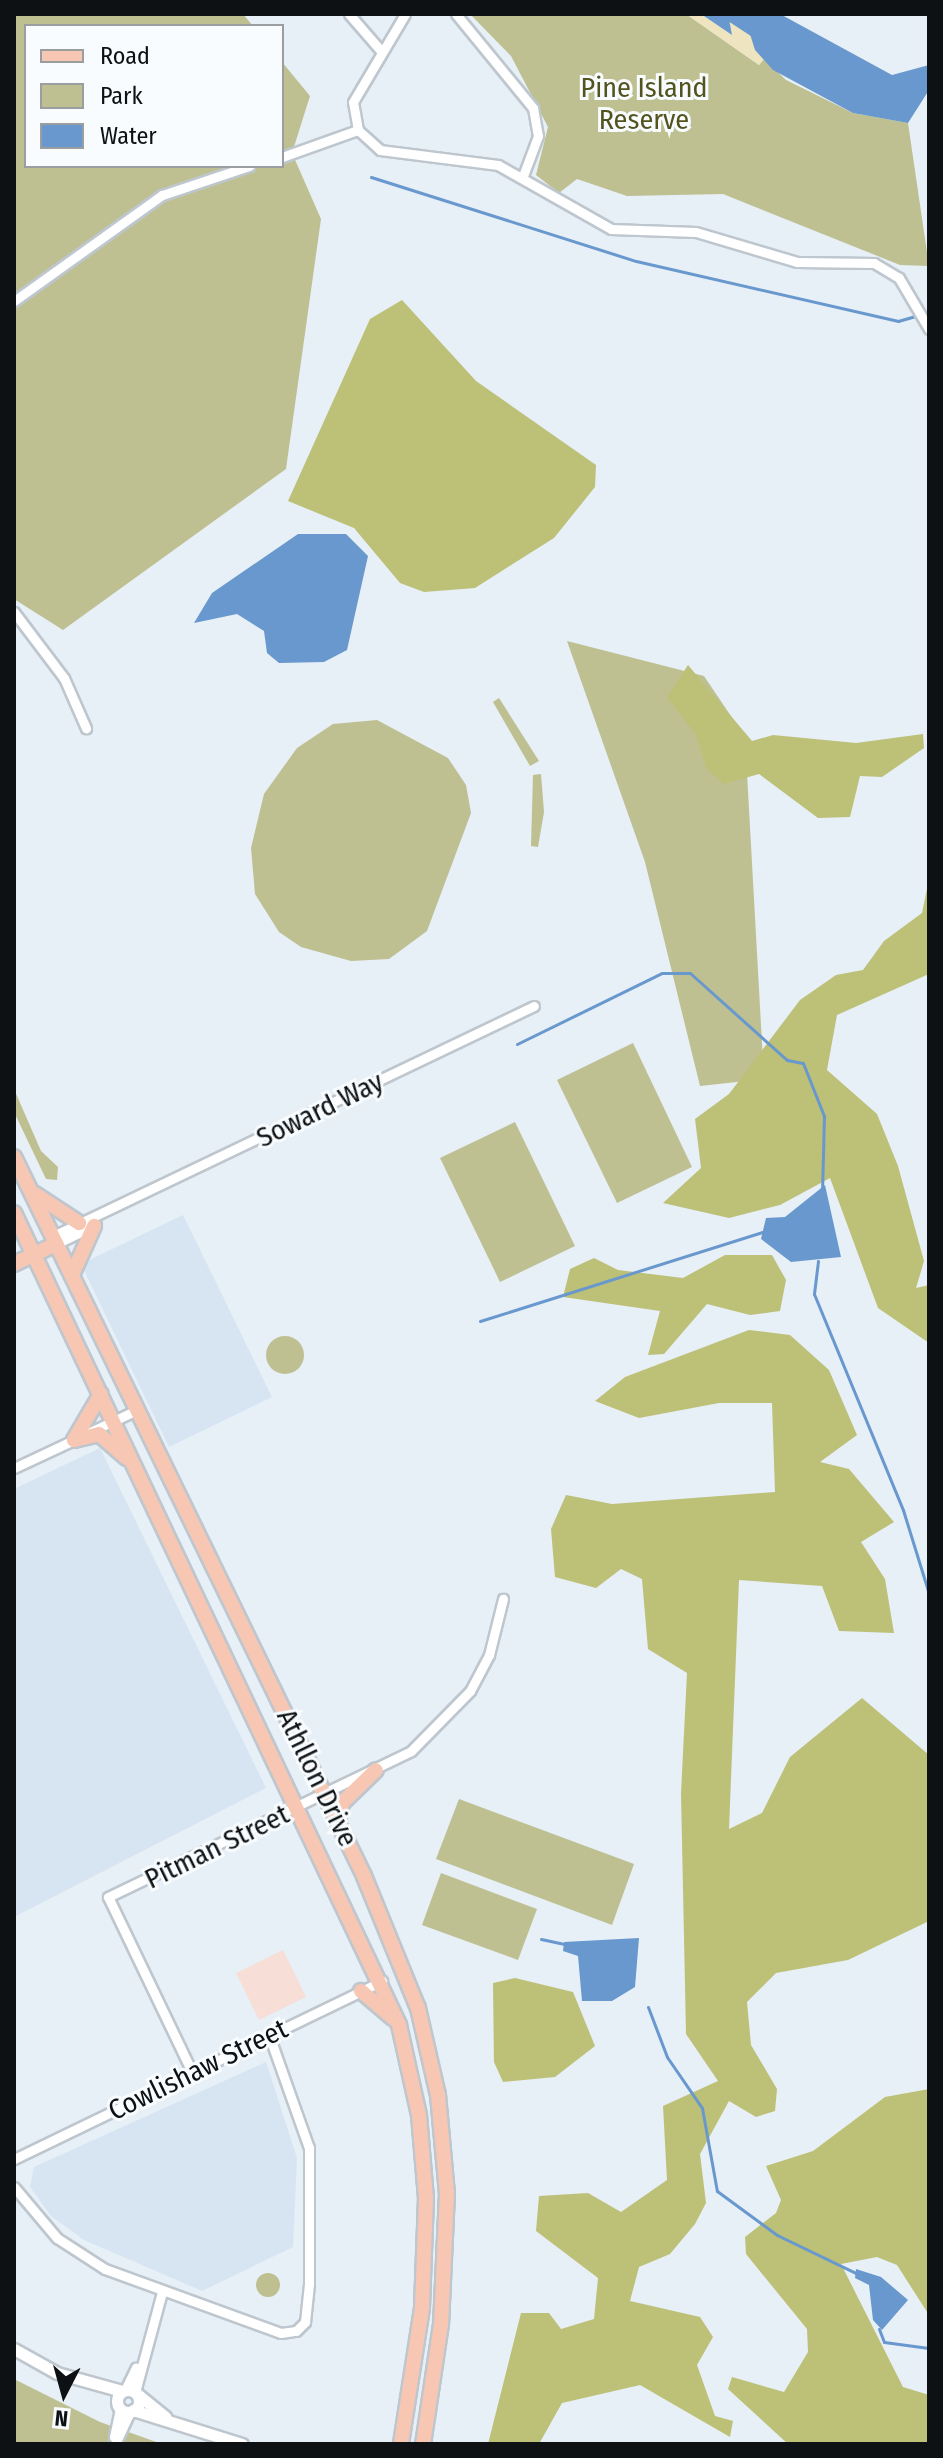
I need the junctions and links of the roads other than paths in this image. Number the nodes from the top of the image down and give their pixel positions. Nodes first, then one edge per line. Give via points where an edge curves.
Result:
1 (349, 14) edge
2 (405, 14) edge
3 (456, 14) edge
4 (381, 51) junction
5 (358, 130) junction
6 (284, 156) edge
7 (243, 168) edge
8 (523, 176) junction
9 (14, 301) edge
10 (929, 329) edge
11 (14, 612) edge
12 (86, 728) dead end
13 (534, 1006) dead end
14 (14, 1157) edge
15 (29, 1188) junction
16 (14, 1213) edge
17 (86, 1224) junction
18 (54, 1240) junction
19 (32, 1251) junction
20 (14, 1255) edge
21 (14, 1264) edge
22 (72, 1275) junction
23 (101, 1394) junction
24 (137, 1410) junction
25 (114, 1421) junction
26 (74, 1440) junction
27 (14, 1468) edge
28 (138, 1470) junction
29 (503, 1599) dead end
30 (376, 1770) junction
31 (325, 1795) junction
32 (300, 1807) junction
33 (338, 1822) junction
34 (377, 1905) junction
35 (383, 1980) junction
36 (361, 1991) junction
37 (418, 2008) junction
38 (399, 2025) junction
39 (269, 2035) junction
40 (192, 2072) junction
41 (14, 2159) edge
42 (14, 2187) edge
43 (162, 2292) junction
44 (14, 2349) edge
45 (84, 2384) junction
46 (129, 2392) junction
47 (125, 2409) junction
48 (167, 2418) junction
49 (114, 2444) edge
50 (242, 2444) edge
51 (401, 2444) edge
52 (423, 2444) edge

1 - 4 street
2 - 4 street
3 - 8 street via 533,108 536,151
4 - 5 street via 353,102
5 - 6 street
5 - 8 street via 380,150 472,159
7 - 9 street via 162,195
8 - 10 street via 611,229 696,232 797,262 874,263 899,278
11 - 12 street via 64,678
13 - 17 street, Soward Way
14 - 15 main road, Athllon Drive
15 - 17 main road
15 - 18 main road, Athllon Drive
16 - 19 main road, Athllon Drive
17 - 18 street, Soward Way
17 - 22 main road
18 - 19 main road, Soward Way
18 - 22 main road, Athllon Drive
19 - 20 main road, Soward Way
19 - 21 main road, Soward Way
19 - 23 main road, Athllon Drive
22 - 24 main road, Athllon Drive
23 - 25 main road, Athllon Drive
23 - 26 main road
24 - 25 street
24 - 31 main road, Athllon Drive
25 - 26 street
25 - 28 main road, Athllon Drive
26 - 27 street
26 - 28 main road via 108,1438
28 - 32 main road, Athllon Drive
29 - 30 street, Pitman Street via 489,1655 470,1691 426,1739
30 - 31 street, Pitman Street
30 - 33 main road via 342,1803
31 - 32 street, Pitman Street
31 - 33 main road, Athllon Drive
32 - 35 main road, Athllon Drive
32 - 40 street, Pitman Street via 108,1897
33 - 34 main road, Athllon Drive
34 - 35 main road via 392,1961
34 - 37 main road, Athllon Drive
35 - 36 street, Cowlishaw Street
35 - 37 main road via 404,1984
35 - 38 main road, Athllon Drive
36 - 38 main road
36 - 39 street, Cowlishaw Street
37 - 52 main road, Athllon Drive via 438,2095 447,2193 441,2324
38 - 51 main road, Athllon Drive via 419,2115 426,2198 420,2322
39 - 40 street, Cowlishaw Street
39 - 43 street via 309,2148 305,2322 281,2333
40 - 41 street, Cowlishaw Street
42 - 43 street via 80,2256
43 - 46 street
44 - 45 street
45 - 46 street
45 - 47 street
46 - 47 street
46 - 47 street
46 - 48 street
47 - 48 street
47 - 49 street
48 - 50 street

